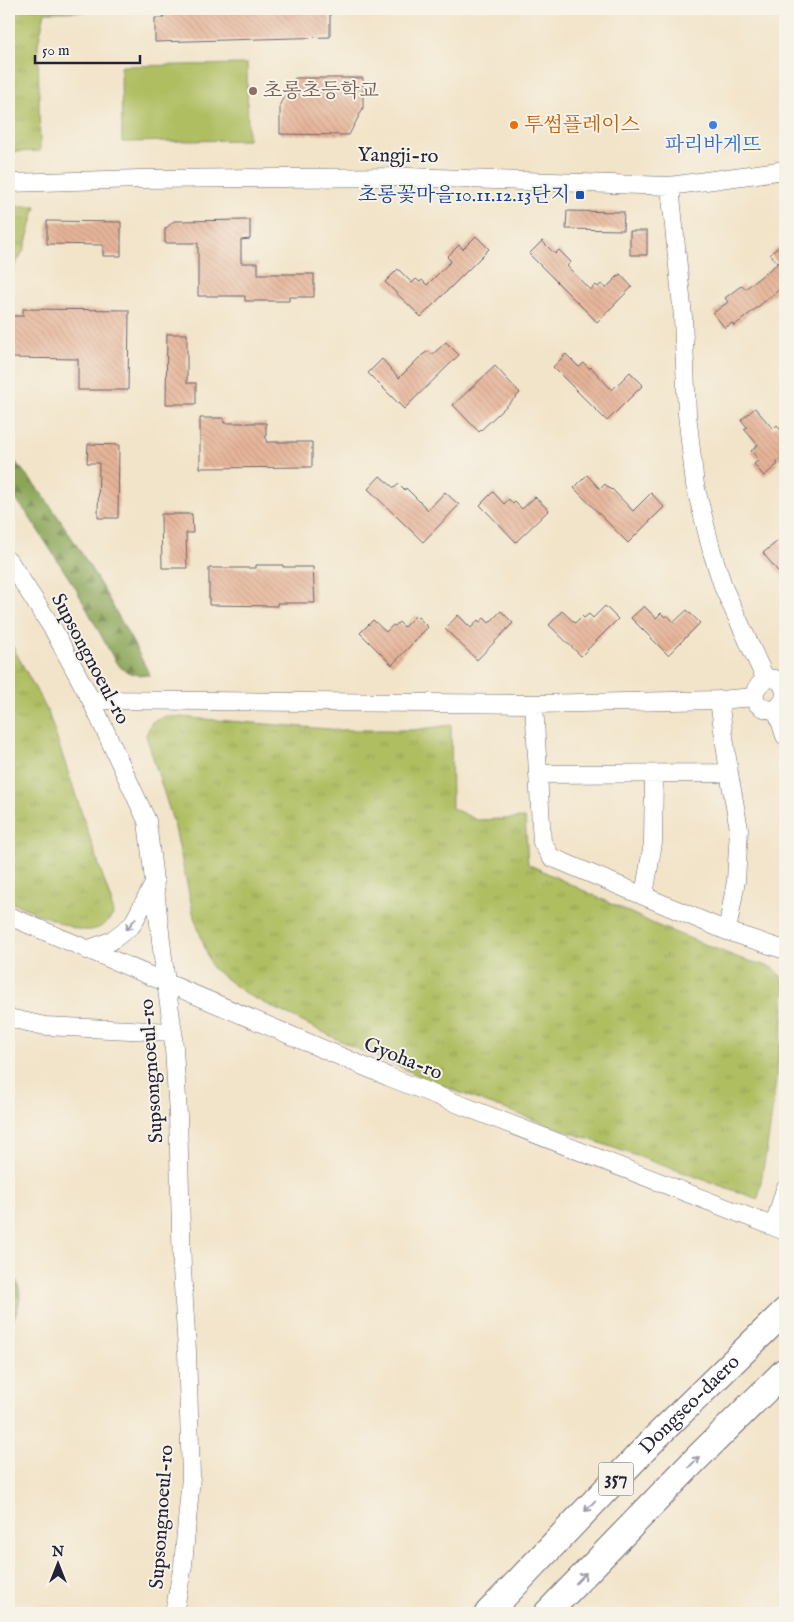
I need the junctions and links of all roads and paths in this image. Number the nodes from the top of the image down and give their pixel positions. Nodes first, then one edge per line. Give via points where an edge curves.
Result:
1 (785, 170) edge
2 (9, 183) edge
3 (670, 186) junction
4 (9, 561) edge
5 (766, 680) junction
6 (783, 695) edge
7 (755, 697) junction
8 (91, 700) junction
9 (719, 700) junction
10 (534, 704) junction
11 (785, 736) edge
12 (729, 773) junction
13 (538, 774) junction
14 (654, 774) junction
15 (155, 882) junction
16 (644, 895) junction
17 (9, 916) edge
18 (727, 931) junction
19 (784, 949) edge
20 (87, 950) junction
21 (166, 984) junction
22 (9, 1018) edge
23 (173, 1032) junction
24 (785, 1189) edge
25 (780, 1228) edge
26 (785, 1311) edge
27 (785, 1370) edge
28 (174, 1613) edge
29 (488, 1613) edge
30 (547, 1613) edge

1 - 3 street, Yangji-ro
2 - 3 street, Yangji-ro via 408,177
3 - 5 street via 695,485 724,588
4 - 8 street, Supsongnoeul-ro via 53,629
5 - 6 street via 779,682
5 - 7 street via 757,687
6 - 7 street via 768,709
6 - 11 street
7 - 9 street
8 - 10 street
8 - 15 street, Supsongnoeul-ro via 147,821
9 - 10 street
9 - 12 street
10 - 13 street
12 - 14 street
12 - 18 street via 738,829 736,881
13 - 14 street
13 - 16 street via 542,842 551,858
14 - 16 street via 653,843
15 -> 20 street via 132,925 111,941
15 - 21 street, Supsongnoeul-ro
16 - 18 street
17 - 20 street, Gyoha-ro
18 - 19 street
20 - 21 street, Gyoha-ro
21 - 23 street, Supsongnoeul-ro
21 - 25 street, Gyoha-ro via 389,1077
22 - 23 street via 44,1026
23 - 28 street, Supsongnoeul-ro via 191,1477 183,1565
24 - 25 street
26 -> 29 highway, Dongseo-daero / 357 via 657,1436
30 -> 27 highway, Dongseo-daero / 357

